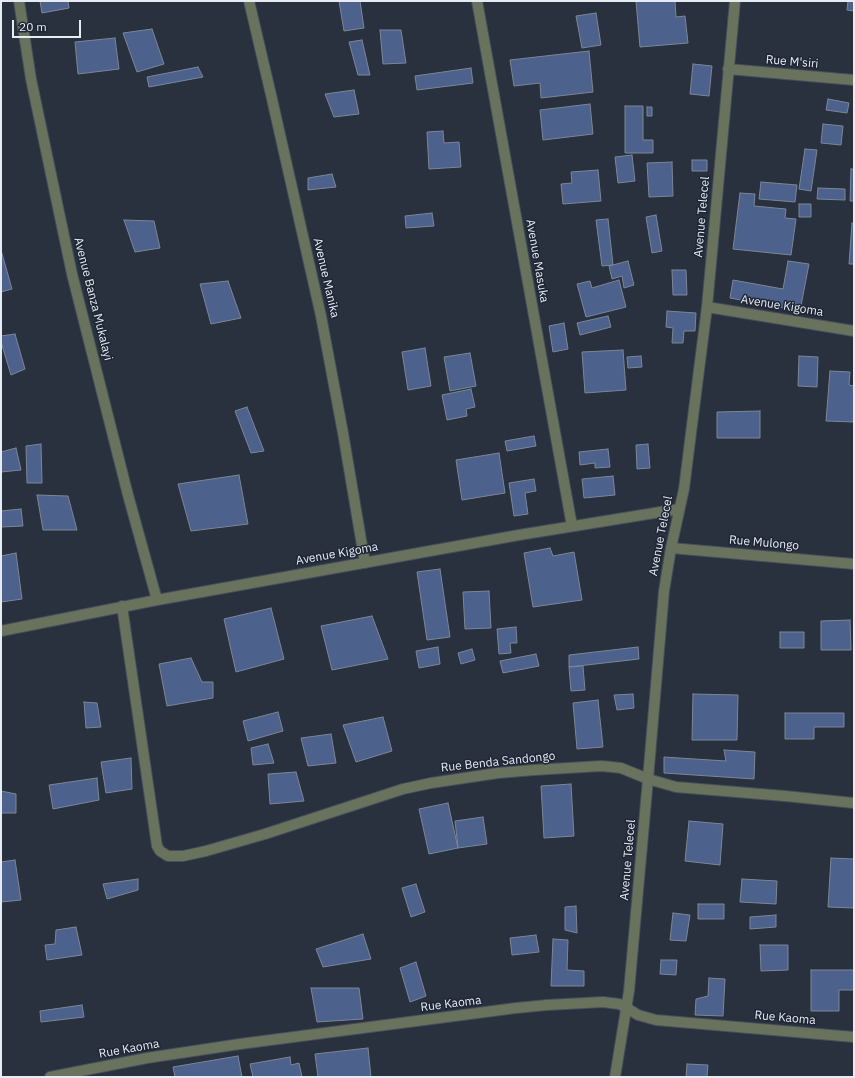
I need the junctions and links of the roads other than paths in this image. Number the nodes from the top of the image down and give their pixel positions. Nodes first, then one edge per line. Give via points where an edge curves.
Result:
1 (19, 1) edge
2 (249, 1) edge
3 (477, 1) edge
4 (735, 1) edge
5 (728, 69) junction
6 (854, 80) edge
7 (707, 307) junction
8 (854, 330) edge
9 (679, 509) junction
10 (572, 526) junction
11 (671, 548) junction
12 (366, 562) junction
13 (854, 564) edge
14 (157, 600) junction
15 (122, 606) junction
16 (1, 631) edge
17 (648, 779) junction
18 (854, 803) edge
19 (627, 1008) junction
20 (854, 1037) edge
21 (50, 1077) edge
22 (615, 1077) edge

1 - 14 street, Avenue Banza Mukalayi via 31,79 72,274
2 - 12 street, Avenue Manika via 321,316
3 - 10 street, Avenue Masuka
4 - 5 street, Avenue Telecel
5 - 6 street, Rue M'siri
5 - 7 street, Avenue Telecel
7 - 8 street, Avenue Kigoma
7 - 9 street, Avenue Telecel
9 - 10 street, Avenue Kigoma
9 - 11 street, Avenue Telecel
10 - 12 street, Avenue Kigoma
11 - 13 street, Rue Mulongo
11 - 17 street, Avenue Telecel via 664,591
12 - 14 street, Avenue Kigoma
14 - 15 street, Avenue Kigoma
15 - 16 street, Avenue Kigoma
15 - 17 street, Rue Benda Sandongo via 157,846 168,856 195,854 265,834 372,798 431,783 498,773 612,767
17 - 18 street, Rue Benda Sandongo via 676,787
17 - 19 street, Avenue Telecel
19 - 20 street, Rue Kaoma via 638,1015 656,1020
19 - 21 street, Rue Kaoma via 603,1002 516,1008 240,1044
19 - 22 street, Avenue Telecel

